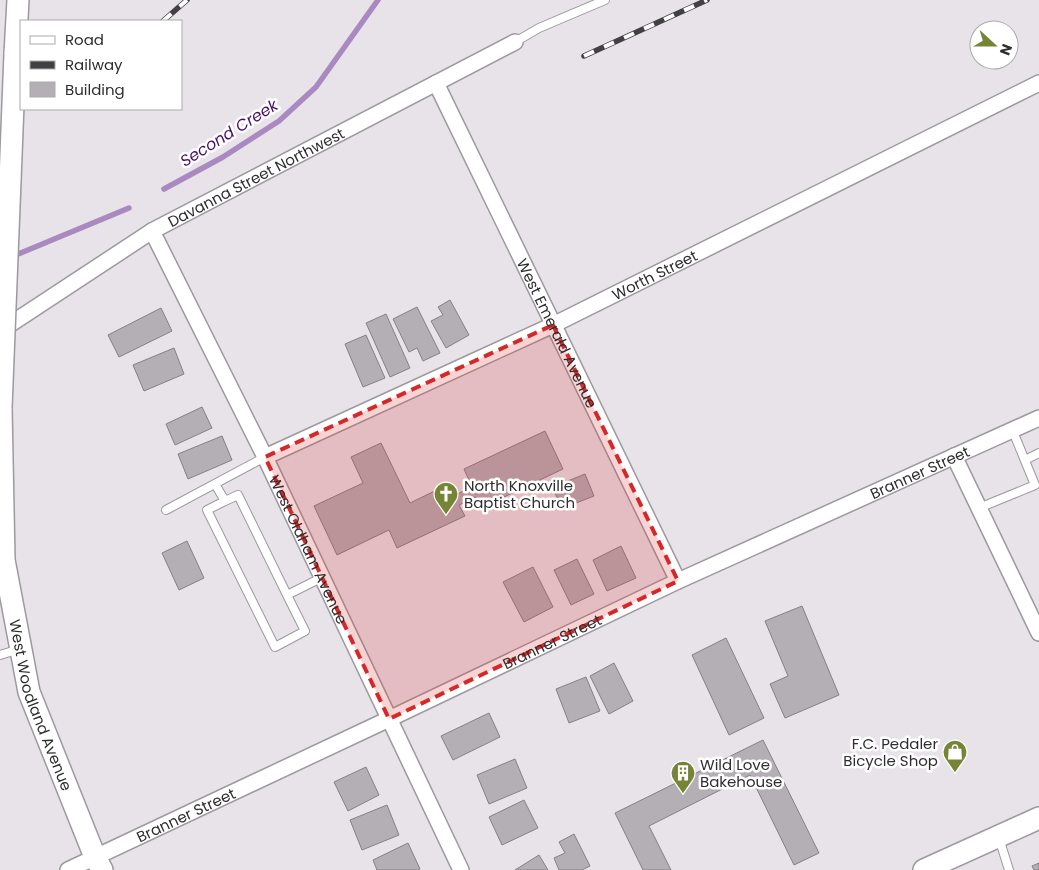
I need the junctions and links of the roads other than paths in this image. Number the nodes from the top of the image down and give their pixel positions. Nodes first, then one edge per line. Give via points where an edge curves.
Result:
1 (18, 0) edge
2 (605, 0) edge
3 (515, 42) joint
4 (436, 83) junction
5 (1039, 83) edge
6 (152, 231) junction
7 (553, 324) junction
8 (2, 329) edge
9 (1, 408) edge
10 (1039, 418) edge
11 (1012, 429) junction
12 (1039, 453) edge
13 (954, 456) junction
14 (265, 457) junction
15 (1025, 460) junction
16 (216, 484) junction
17 (225, 501) junction
18 (979, 508) junction
19 (166, 510) dead end
20 (2, 520) edge
21 (323, 577) junction
22 (678, 581) junction
23 (287, 595) junction
24 (1039, 634) edge
25 (21, 649) junction
26 (0, 655) edge
27 (389, 719) junction
28 (1039, 818) edge
29 (998, 836) junction
30 (99, 863) edge
31 (68, 870) edge
32 (461, 870) edge
33 (924, 870) edge
34 (1009, 870) edge

1 - 9 main road, West Woodland Avenue, bridge
2 - 3 lane via 539,28
3 - 4 street, Davanna Street Northwest
4 - 6 street, Davanna Street Northwest
4 - 7 street, West Emerald Avenue
5 - 7 street, Worth Street
6 - 8 street, Davanna Street Northwest
6 - 14 street, West Oldham Avenue
7 - 14 street, Worth Street
7 - 22 street, West Emerald Avenue
9 - 20 main road, West Woodland Avenue
10 - 11 street, Branner Street
11 - 13 street, Branner Street
11 - 15 lane
12 - 15 lane
13 - 18 street
13 - 22 street, Branner Street
14 - 16 lane
14 - 21 street, West Oldham Avenue
15 - 18 lane via 1035,485
16 - 17 lane
16 - 19 lane
17 - 23 lane via 238,494
17 - 23 lane via 207,510 275,647 305,631
18 - 24 street
20 - 25 main road, West Woodland Avenue via 4,560
21 - 23 lane
21 - 27 street, West Oldham Avenue
22 - 27 street, Branner Street
25 - 26 lane
25 - 30 main road, West Woodland Avenue via 29,692
27 - 30 street, Branner Street
27 - 32 street, West Oldham Avenue
28 - 29 main road
29 - 33 main road via 950,861
29 - 34 lane
30 - 31 street, Branner Street

